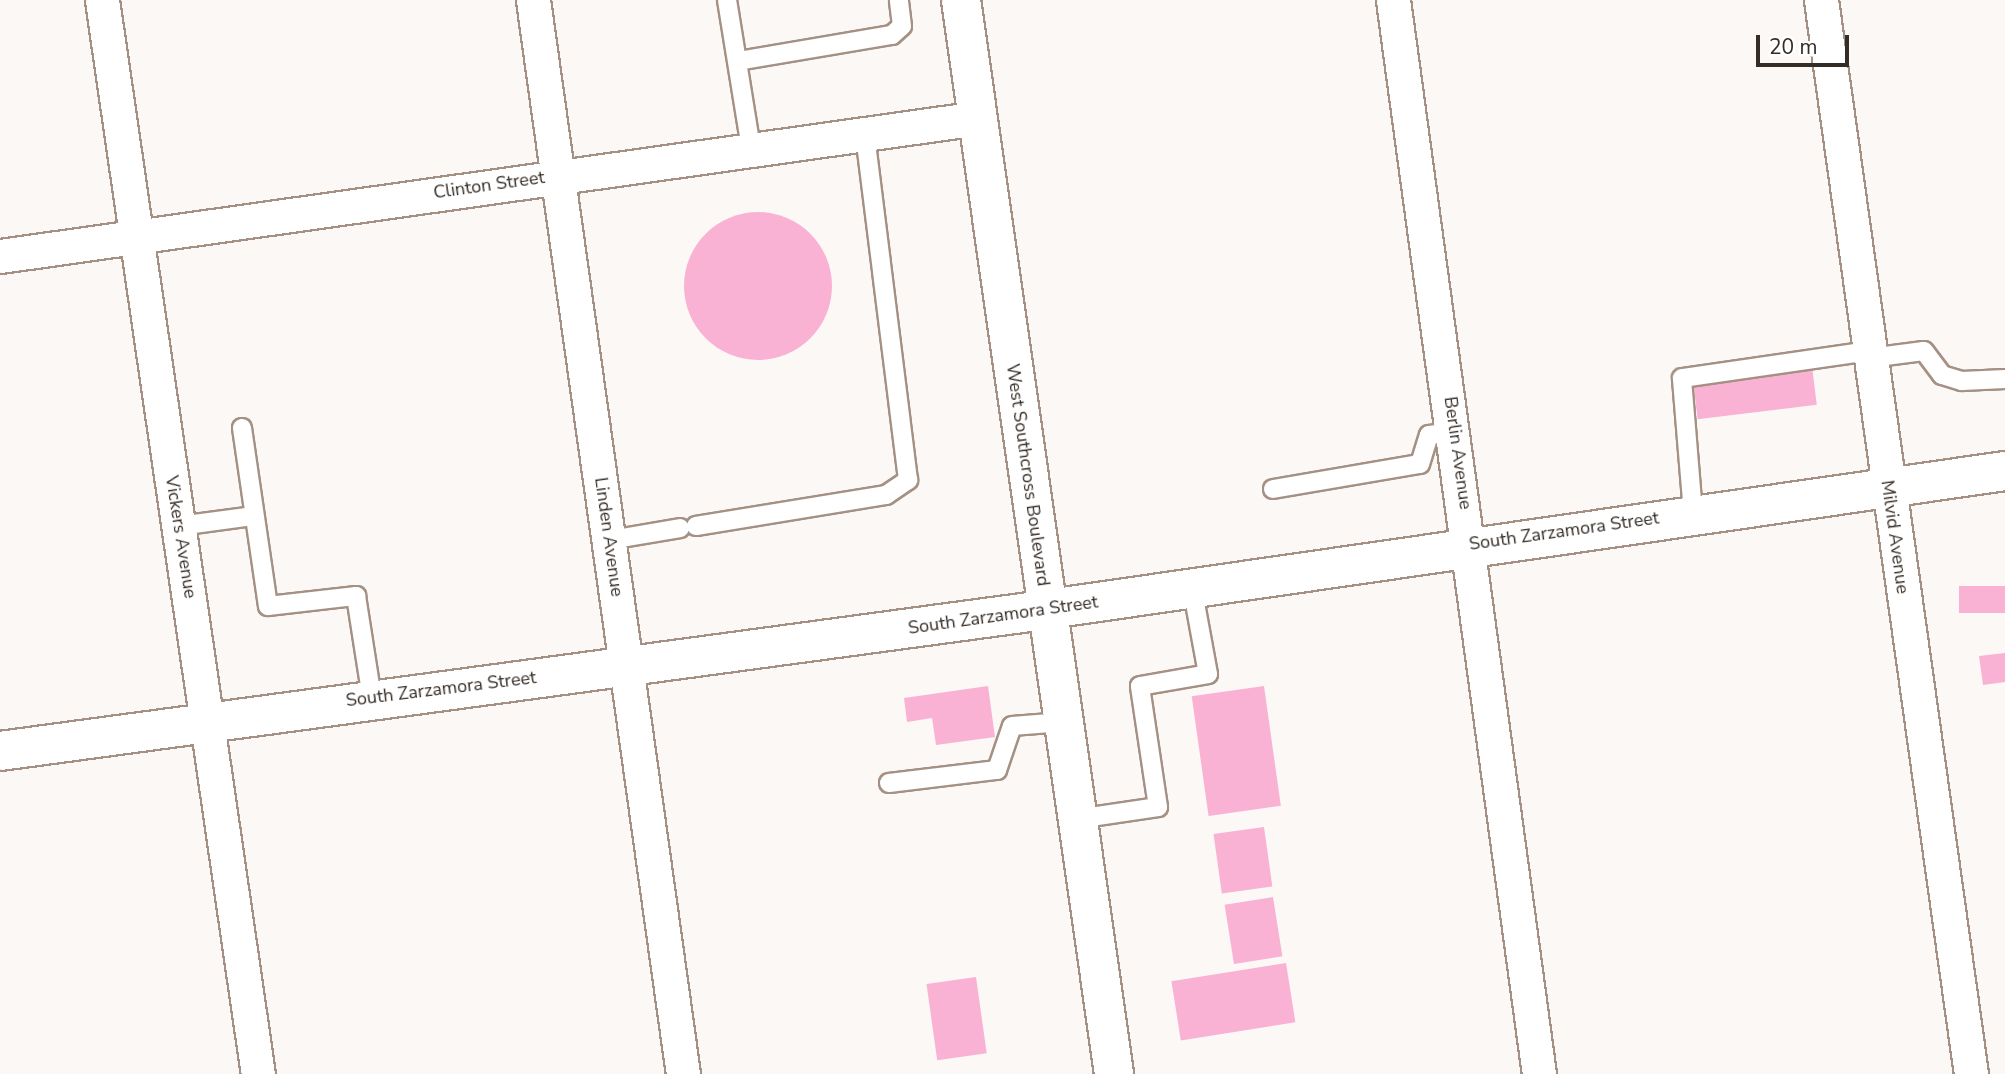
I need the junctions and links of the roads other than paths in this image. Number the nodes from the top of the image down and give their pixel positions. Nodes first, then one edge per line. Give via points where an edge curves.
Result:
1 (102, 0) edge
2 (533, 0) edge
3 (727, 0) edge
4 (899, 0) edge
5 (961, 0) edge
6 (1393, 0) edge
7 (1821, 0) edge
8 (738, 61) junction
9 (978, 118) junction
10 (865, 133) junction
11 (751, 148) junction
12 (558, 176) junction
13 (134, 235) junction
14 (0, 256) edge
15 (1870, 355) junction
16 (2005, 379) edge
17 (242, 428) dead end
18 (1454, 432) junction
19 (2005, 471) edge
20 (1888, 487) junction
21 (1273, 489) dead end
22 (1693, 513) junction
23 (254, 516) junction
24 (179, 526) junction
25 (610, 540) junction
26 (1471, 543) junction
27 (1192, 587) junction
28 (1046, 610) junction
29 (627, 665) junction
30 (372, 698) junction
31 (209, 721) junction
32 (1063, 722) junction
33 (0, 751) edge
34 (890, 783) dead end
35 (1077, 819) junction
36 (258, 1074) edge
37 (683, 1074) edge
38 (1114, 1074) edge
39 (1539, 1074) edge
40 (1971, 1074) edge

1 - 13 street, Vickers Avenue
2 - 12 street, Linden Avenue
3 - 8 lane
4 - 8 lane via 902,26 892,35
5 - 9 main road, West Southcross Boulevard
6 - 18 street, Berlin Avenue
7 - 15 street, Milvid Avenue
8 - 11 lane
9 - 10 street, Clinton Street
9 - 28 main road, West Southcross Boulevard
10 - 11 street, Clinton Street
10 - 25 lane via 908,480 886,495
11 - 12 street, Clinton Street
12 - 13 street, Clinton Street
12 - 25 street, Linden Avenue
13 - 14 street, Clinton Street
13 - 24 street, Vickers Avenue
15 - 16 lane via 1924,351 1952,378
15 - 20 street, Milvid Avenue
15 - 22 lane via 1682,378
17 - 23 lane
18 - 21 lane via 1429,435 1420,464
18 - 26 street, Berlin Avenue
19 - 20 main road, South Zarzamora Street
20 - 22 main road, South Zarzamora Street
20 - 40 street, Milvid Avenue
22 - 26 main road, South Zarzamora Street
23 - 24 lane
23 - 30 lane via 268,606 356,596
24 - 31 street, Vickers Avenue
25 - 29 street, Linden Avenue
26 - 27 main road, South Zarzamora Street
26 - 39 street, Berlin Avenue
27 - 28 main road, South Zarzamora Street
27 - 35 lane via 1208,674 1140,686 1158,807
28 - 29 main road, South Zarzamora Street
28 - 32 main road, West Southcross Boulevard
29 - 30 main road, South Zarzamora Street
29 - 37 street, Linden Avenue
30 - 31 main road, South Zarzamora Street
31 - 33 main road, South Zarzamora Street
31 - 36 street, Vickers Avenue
32 - 34 lane via 1012,726 997,770
32 - 35 main road, West Southcross Boulevard
35 - 38 main road, West Southcross Boulevard

